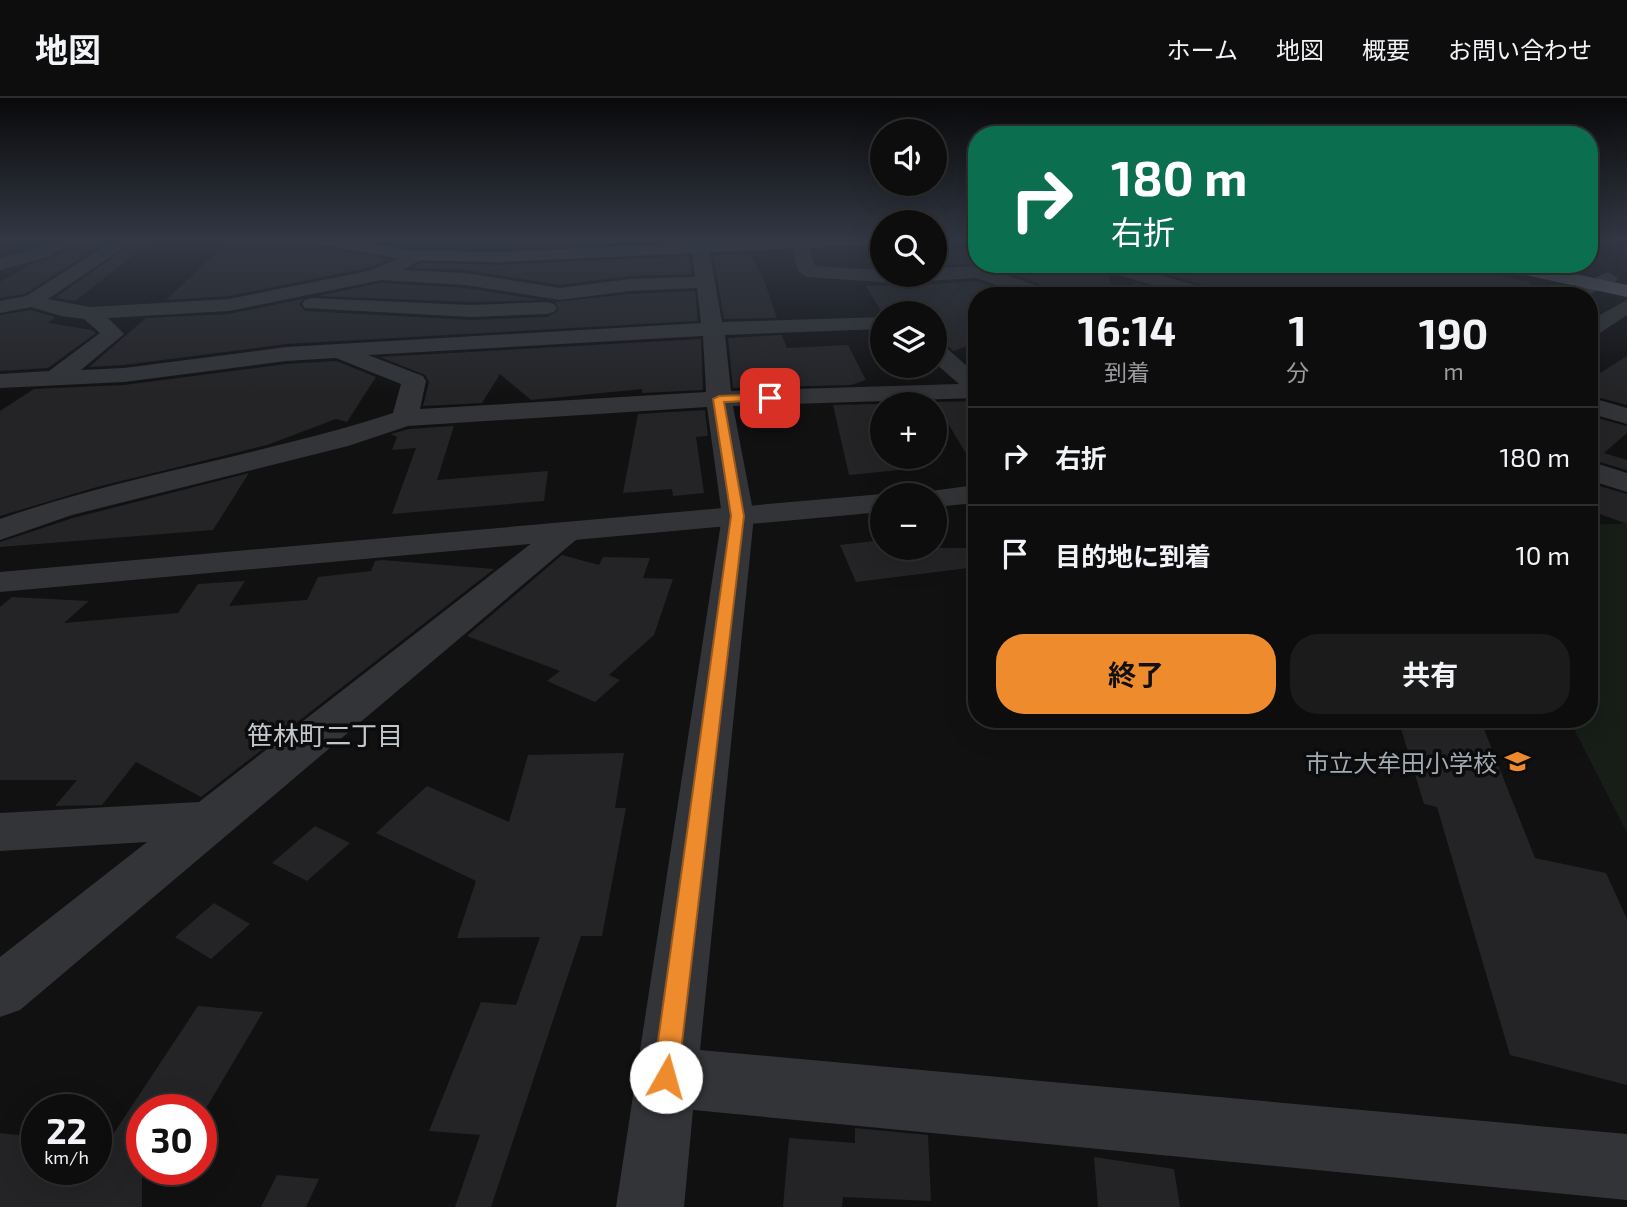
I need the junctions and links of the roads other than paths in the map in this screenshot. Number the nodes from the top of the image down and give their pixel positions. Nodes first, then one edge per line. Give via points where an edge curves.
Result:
1 (28, 292) joint
2 (325, 292) edge
3 (546, 292) edge
4 (576, 292) edge
5 (707, 292) edge
6 (898, 292) edge
7 (316, 295) junction
8 (900, 301) dead end
9 (1627, 306) edge
10 (0, 307) edge
11 (555, 308) dead end
12 (90, 313) junction
13 (870, 323) edge
14 (1598, 324) edge
15 (711, 329) junction
16 (295, 337) junction
17 (334, 351) junction
18 (947, 361) edge
19 (54, 379) junction
20 (0, 381) edge
21 (968, 381) edge
22 (968, 388) edge
23 (719, 399) junction
24 (1598, 408) edge
25 (1627, 416) edge
26 (405, 418) junction
27 (1598, 473) edge
28 (1627, 483) edge
29 (968, 495) edge
30 (947, 497) edge
31 (870, 504) edge
32 (738, 516) junction
33 (0, 530) edge
34 (566, 532) junction
35 (0, 582) edge
36 (211, 820) junction
37 (0, 832) edge
38 (0, 991) edge
39 (666, 1077) junction
40 (1627, 1167) edge
41 (650, 1207) edge

1 - 10 street
1 - 12 street via 61,310
2 - 7 street
3 - 4 street
5 - 15 street
6 - 8 street
7 - 11 street via 471,311
7 - 12 street
7 - 16 street
9 - 14 street
12 - 19 street via 113,334
13 - 15 street
15 - 17 street
15 - 23 street
16 - 17 street
16 - 19 street via 124,375
17 - 26 street via 414,380
18 - 21 street
19 - 20 street
22 - 23 street
23 - 26 street
23 - 32 street
24 - 25 street
26 - 33 street via 338,440 61,508
27 - 28 street
29 - 30 street
31 - 32 street
32 - 34 street
32 - 39 street
34 - 35 street
34 - 36 street
36 - 37 street
36 - 38 street
39 - 40 street
39 - 41 street

